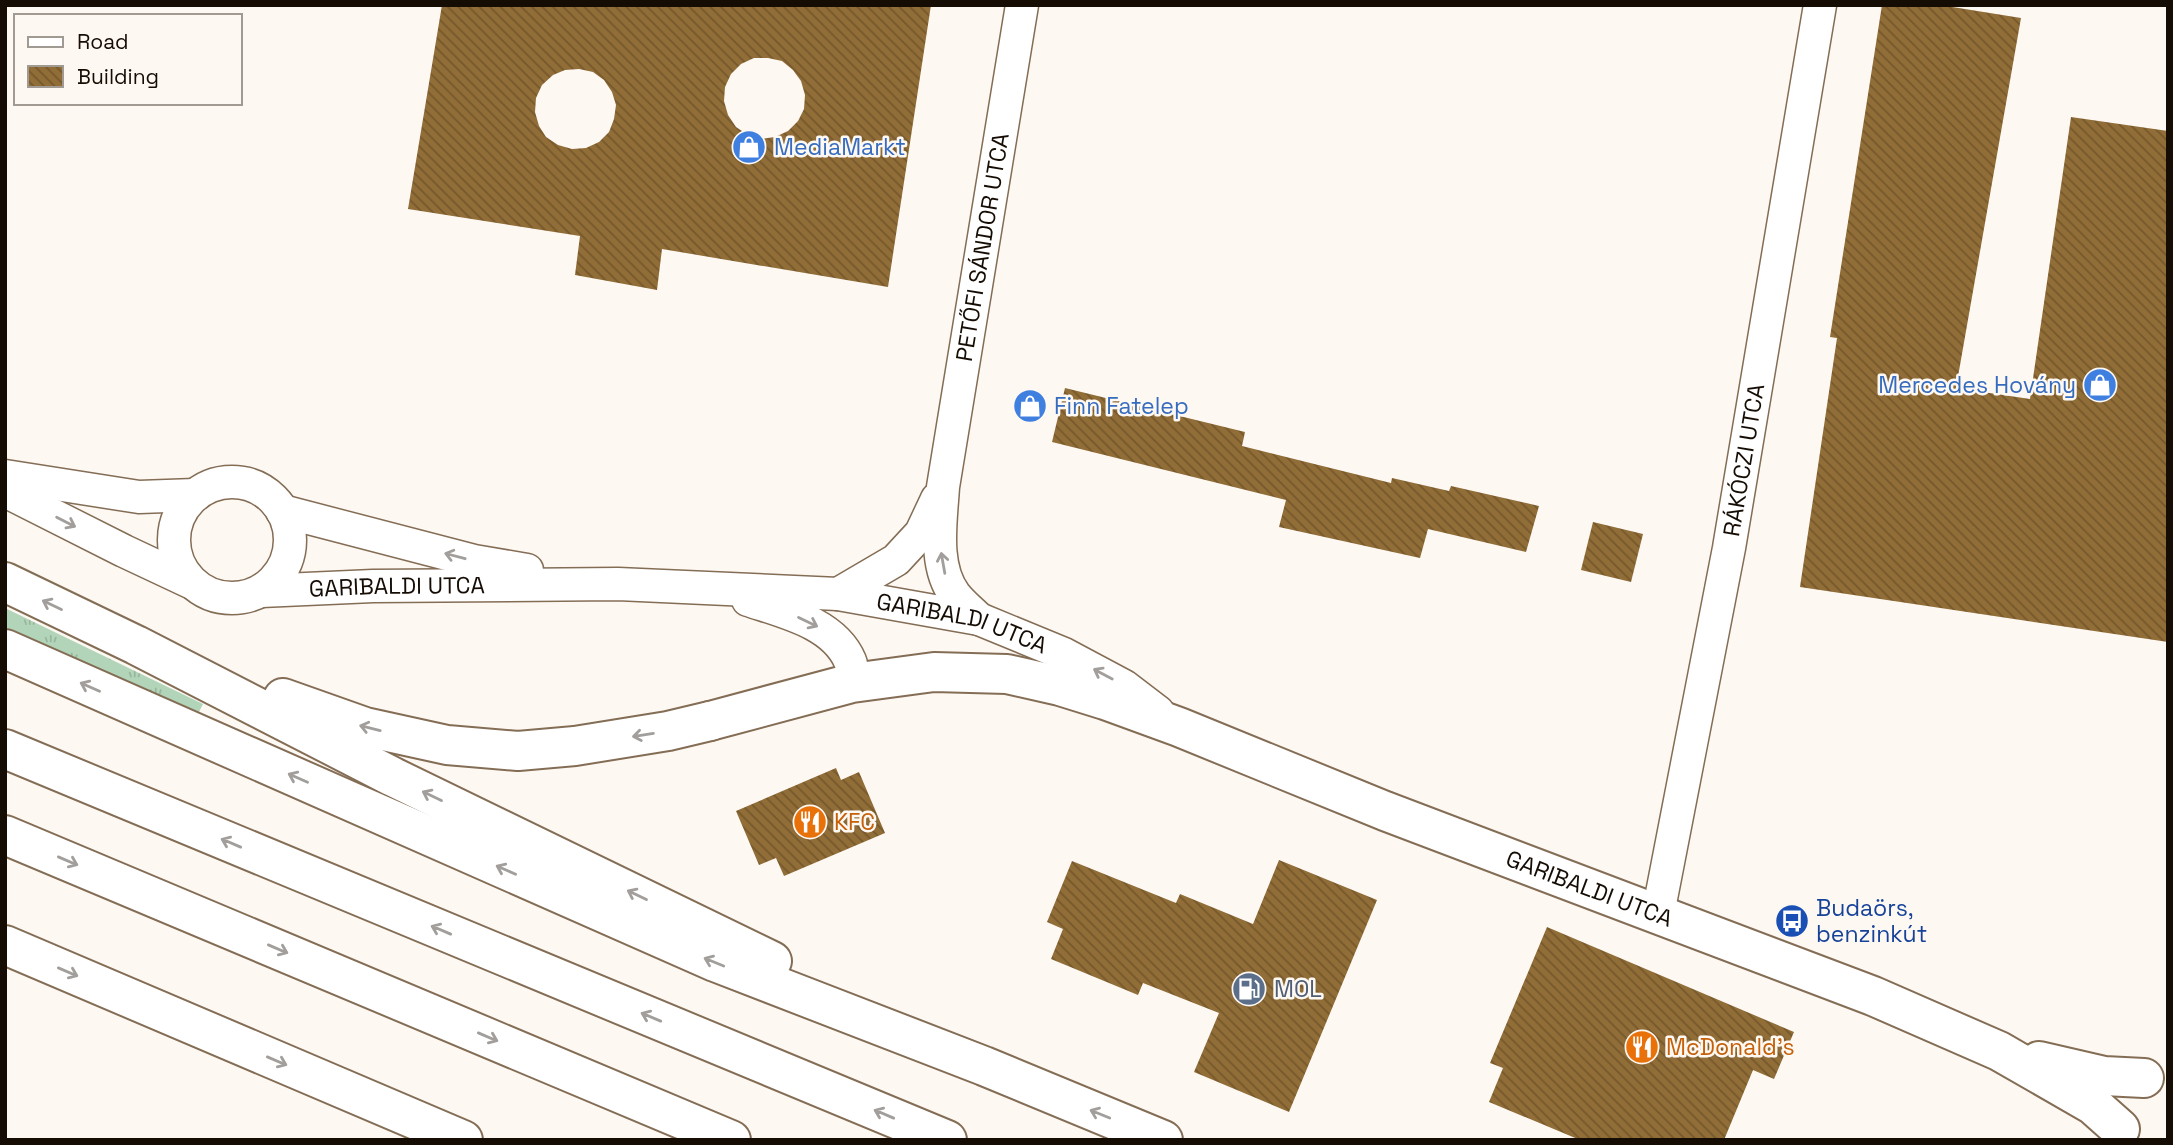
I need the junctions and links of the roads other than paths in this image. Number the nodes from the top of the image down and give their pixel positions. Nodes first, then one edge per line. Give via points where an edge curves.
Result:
1 (1022, 5) edge
2 (1819, 5) edge
3 (5, 476) edge
4 (943, 487) junction
5 (5, 491) edge
6 (194, 495) junction
7 (282, 511) junction
8 (5, 582) edge
9 (190, 582) junction
10 (618, 584) junction
11 (261, 590) junction
12 (721, 590) junction
13 (838, 594) junction
14 (979, 618) junction
15 (136, 645) junction
16 (5, 649) edge
17 (852, 683) junction
18 (1178, 727) junction
19 (5, 749) edge
20 (5, 835) edge
21 (1658, 914) junction
22 (5, 945) edge
23 (1999, 1051) junction
24 (984, 1066) junction
25 (2156, 1072) edge
26 (2121, 1135) edge
27 (463, 1140) edge
28 (731, 1140) edge
29 (947, 1140) edge
30 (1163, 1140) edge

1 - 4 street, PETŐFI SÁNDOR UTCA
2 - 21 street, RÁKÓCZI UTCA via 1728,548
3 - 6 street via 139,497
4 - 13 street, PETŐFI SÁNDOR UTCA via 920,533 896,560
14 -> 4 street, PETŐFI SÁNDOR UTCA via 954,594 943,569
5 -> 9 street
6 - 7 street via 220,483 247,484 271,497
6 - 9 street via 180,514 173,538 177,561
10 -> 7 street, GARIBALDI UTCA via 474,561
7 - 11 street via 288,524 288,554 278,575
15 -> 8 main road
9 - 11 street via 209,594 232,599
10 - 11 street, GARIBALDI UTCA
10 - 12 street, GARIBALDI UTCA
12 - 13 street, GARIBALDI UTCA
12 -> 17 street, GARIBALDI UTCA via 822,629 841,646 851,664
13 - 14 street, GARIBALDI UTCA
18 -> 14 street, GARIBALDI UTCA via 1124,686
17 -> 15 main road, GARIBALDI UTCA via 668,731 518,751 447,745 365,727
24 -> 15 main road via 393,777
24 -> 16 main road via 715,962
17 - 18 main road, GARIBALDI UTCA via 933,672 1007,674 1083,693
18 - 21 main road, GARIBALDI UTCA
29 -> 19 main road
20 -> 28 main road
21 - 23 main road, GARIBALDI UTCA via 1873,996
22 -> 27 main road
23 - 25 main road, GARIBALDI UTCA via 2104,1076
23 - 26 main road, GARIBALDI UTCA via 2094,1105
30 -> 24 main road
25 - 26 main road via 2130,1092 2122,1110

